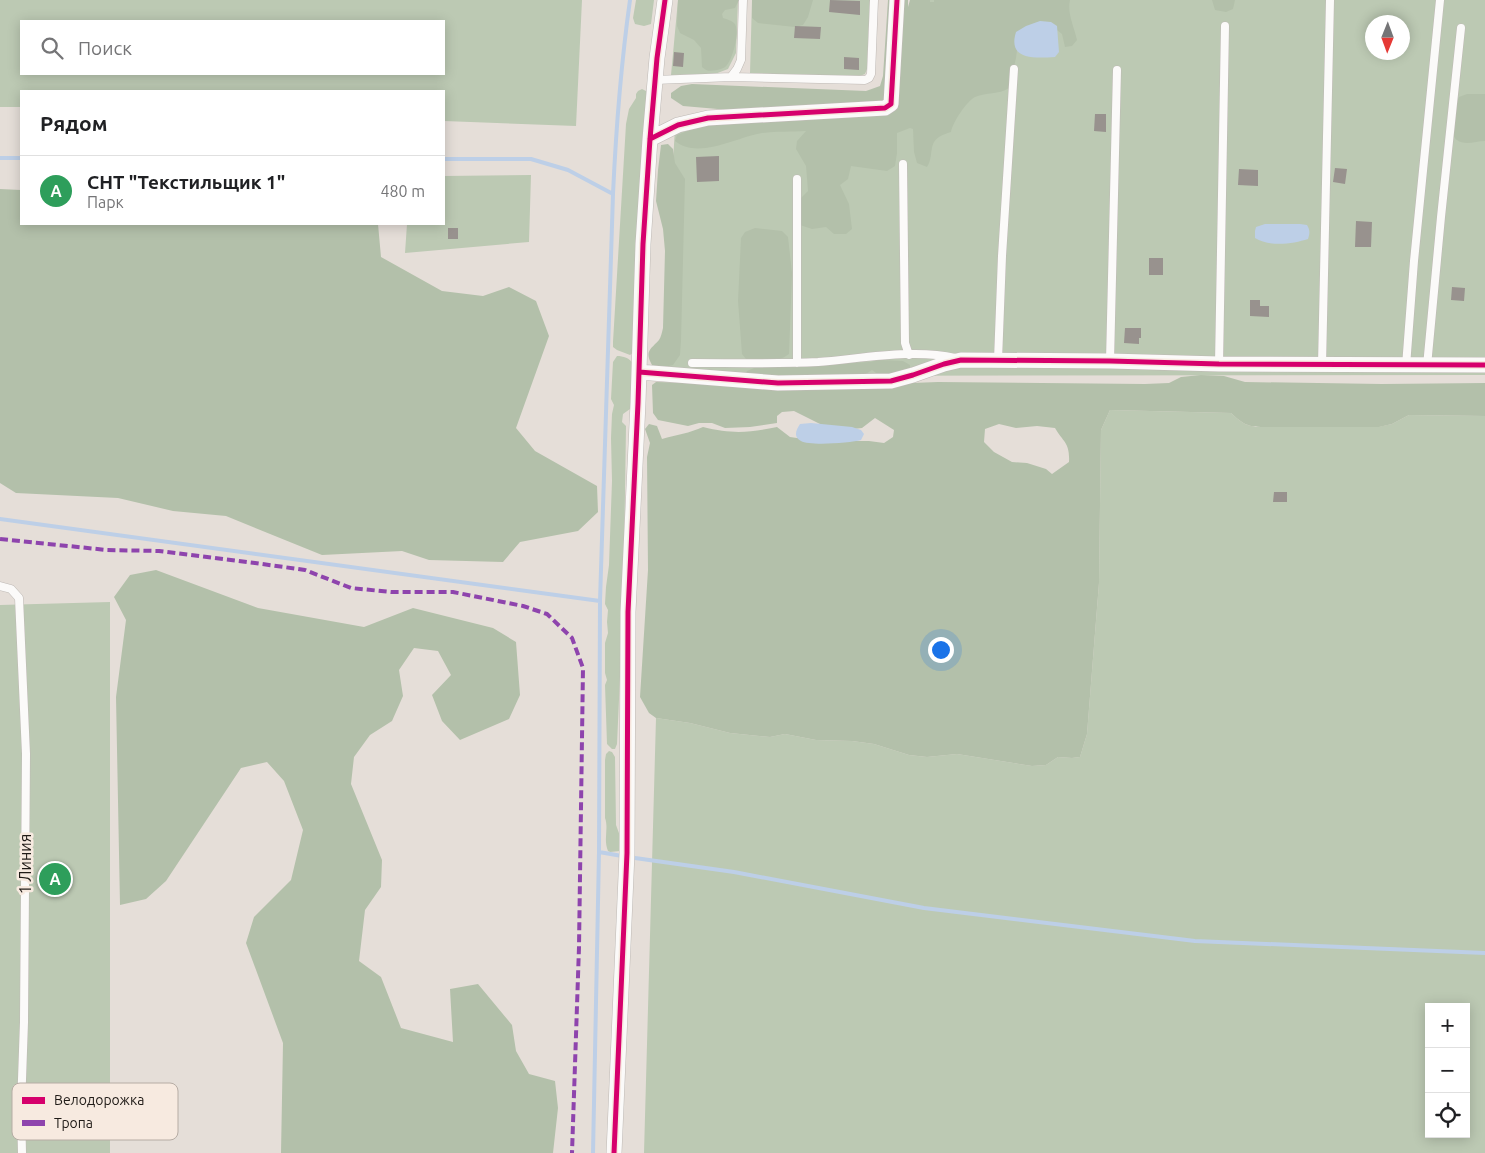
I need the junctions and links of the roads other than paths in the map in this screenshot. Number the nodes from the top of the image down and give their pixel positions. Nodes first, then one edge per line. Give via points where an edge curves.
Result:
1 (665, 0) edge
2 (743, 0) edge
3 (874, 0) edge
4 (897, 0) edge
5 (1330, 0) edge
6 (1440, 0) edge
7 (1225, 26) dead end
8 (1461, 28) dead end
9 (1014, 70) dead end
10 (1117, 70) dead end
11 (731, 77) junction
12 (655, 80) junction
13 (650, 139) junction
14 (903, 164) dead end
15 (797, 179) dead end
16 (909, 354) junction
17 (962, 360) junction
18 (998, 360) junction
19 (1110, 361) junction
20 (692, 363) dead end
21 (797, 363) junction
22 (1219, 364) junction
23 (1322, 365) junction
24 (1485, 365) edge
25 (1406, 366) junction
26 (1427, 366) junction
27 (639, 372) junction
28 (0, 586) edge
29 (23, 1083) edge
30 (22, 1140) edge
31 (22, 1153) edge
32 (614, 1153) edge

1 - 12 street
2 - 11 lane via 741,60
3 - 11 lane via 869,78
4 - 13 street via 891,104 885,108 708,118 678,125
5 - 23 lane
6 - 25 lane
7 - 22 lane
8 - 26 lane
9 - 18 lane
10 - 19 lane
11 - 12 lane
12 - 13 street
13 - 27 street
14 - 16 lane via 905,343
15 - 21 lane
16 - 17 lane
16 - 21 lane
17 - 18 street
17 - 27 street via 891,381 778,383
18 - 19 street
19 - 22 street
20 - 21 lane
22 - 23 street
23 - 25 street
24 - 26 street
25 - 26 street
27 - 32 street via 628,612 627,853
28 - 29 lane, 1 Линия via 11,589 19,598 26,754
30 - 31 lane, 1 Линия

